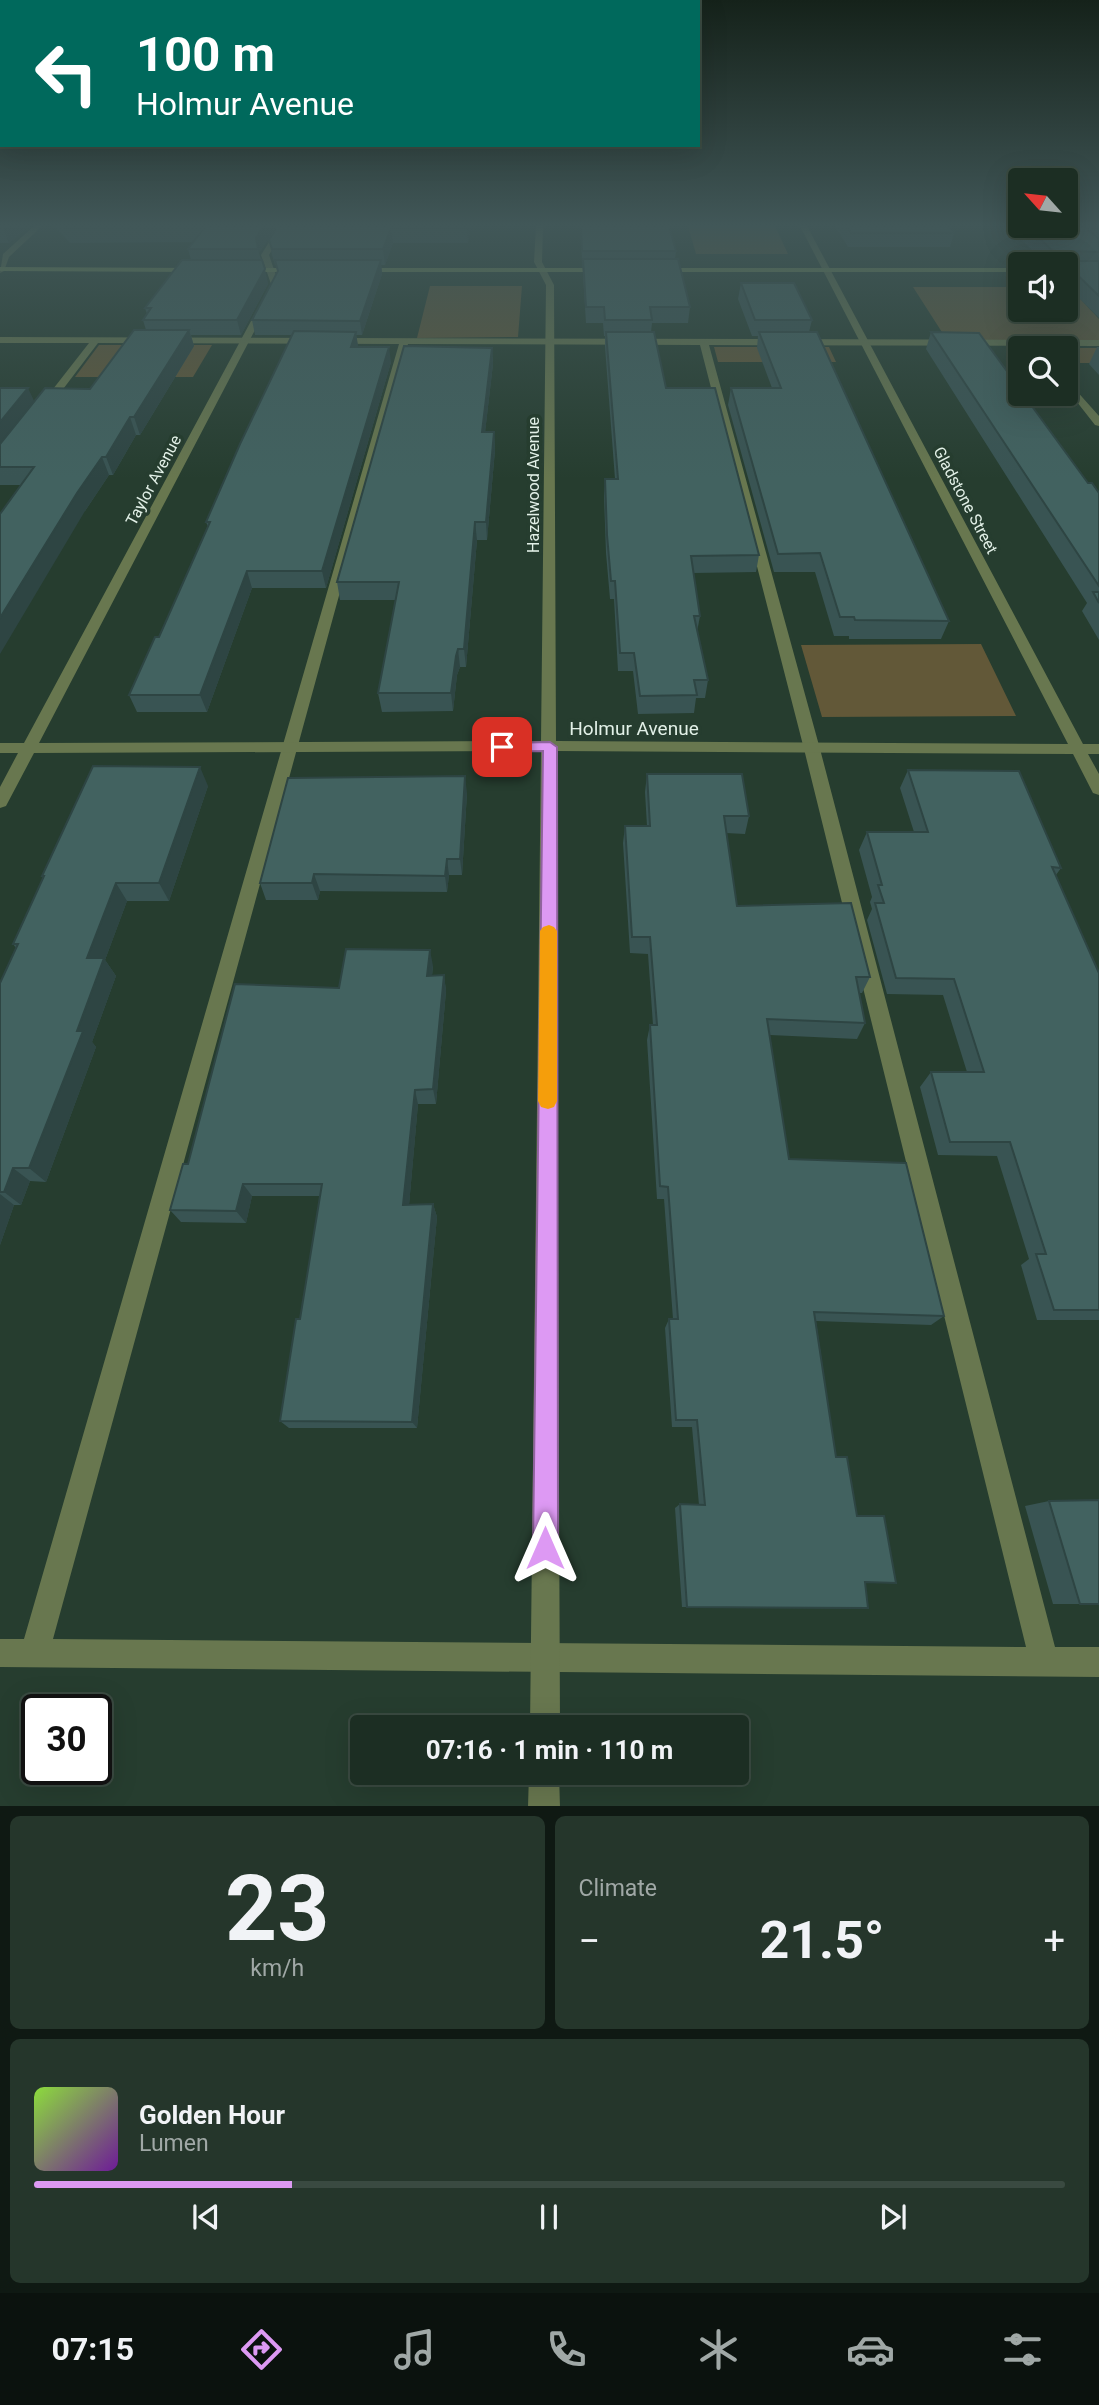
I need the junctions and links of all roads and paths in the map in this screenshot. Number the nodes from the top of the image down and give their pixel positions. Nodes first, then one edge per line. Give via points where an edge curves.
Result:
1 (260, 310) edge
2 (549, 310) edge
3 (849, 310) edge
4 (0, 340) edge
5 (96, 340) junction
6 (244, 340) junction
7 (404, 342) junction
8 (548, 342) junction
9 (704, 342) junction
10 (866, 342) junction
11 (1099, 343) edge
12 (1078, 344) edge
13 (1008, 345) edge
14 (1078, 397) edge
15 (40, 411) edge
16 (1099, 423) edge
17 (550, 747) junction
18 (0, 748) edge
19 (29, 748) junction
20 (813, 749) junction
21 (1079, 749) junction
22 (1099, 749) edge
23 (290, 750) junction
24 (1099, 789) edge
25 (0, 802) edge
26 (0, 1653) edge
27 (34, 1654) junction
28 (545, 1658) junction
29 (1044, 1662) junction
30 (1099, 1662) edge
31 (545, 1715) edge
32 (544, 1785) edge
33 (544, 1806) edge

1 - 6 street, Taylor Avenue
2 - 8 street, Hazelwood Avenue
3 - 10 street, Gladstone Street
4 - 5 street
5 - 6 street
5 - 15 street
6 - 7 street
6 - 19 street, Taylor Avenue
7 - 8 street
7 - 23 street
8 - 9 street
8 - 17 street, Hazelwood Avenue
9 - 10 street
9 - 20 street
10 - 13 street
10 - 21 street, Gladstone Street
11 - 12 street
14 - 16 street
17 - 20 street, Holmur Avenue
17 - 23 street, Holmur Avenue
17 - 28 street, Hazelwood Avenue
18 - 19 street, Holmur Avenue
19 - 23 street, Holmur Avenue
19 - 25 street, Taylor Avenue
20 - 21 street, Holmur Avenue
20 - 29 street
21 - 22 street, Holmur Avenue
21 - 24 street, Gladstone Street
23 - 27 street
26 - 27 street
27 - 28 street
28 - 29 street
28 - 31 street, Hazelwood Avenue
29 - 30 street
32 - 33 street

